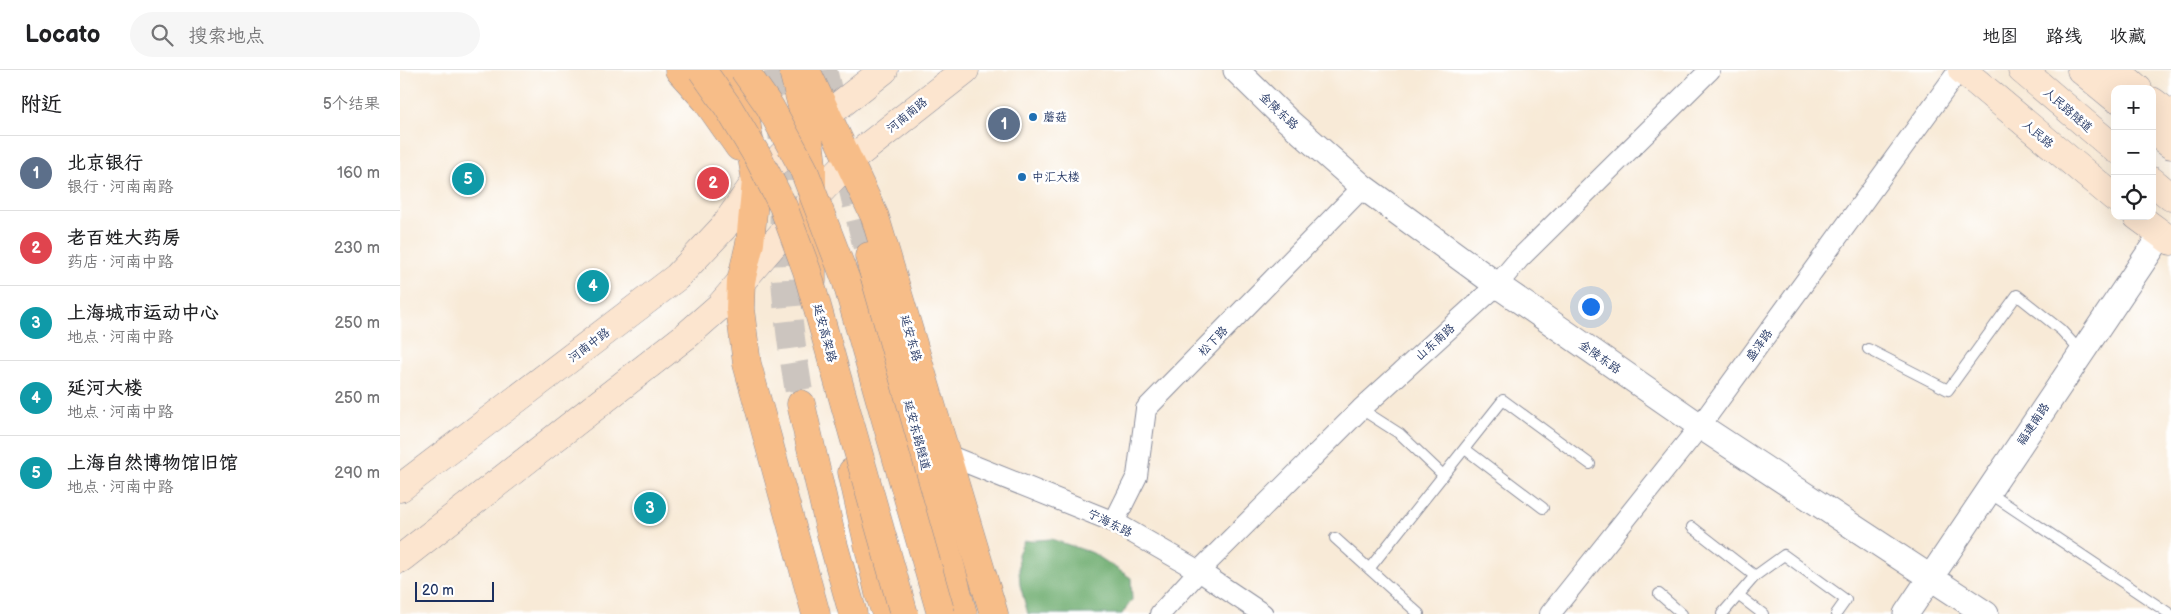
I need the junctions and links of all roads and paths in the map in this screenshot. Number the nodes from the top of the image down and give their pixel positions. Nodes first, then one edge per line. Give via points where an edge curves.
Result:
1 (679, 70) edge
2 (702, 70) edge
3 (725, 70) edge
4 (744, 70) edge
5 (793, 70) edge
6 (806, 70) edge
7 (884, 70) edge
8 (965, 70) edge
9 (1236, 70) edge
10 (1710, 70) edge
11 (1960, 70) edge
12 (2022, 70) edge
13 (2081, 70) edge
14 (2116, 70) edge
15 (2133, 85) edge
16 (2111, 95) edge
17 (2156, 104) edge
18 (2171, 115) edge
19 (817, 122) junction
20 (2156, 133) edge
21 (2171, 145) edge
22 (2111, 146) edge
23 (849, 161) junction
24 (756, 181) junction
25 (2156, 184) edge
26 (1363, 187) junction
27 (2111, 195) edge
28 (2171, 197) edge
29 (811, 201) junction
30 (2142, 220) edge
31 (2166, 238) edge
32 (869, 256) tunnel mouth
33 (742, 281) junction
34 (1497, 285) junction
35 (1868, 349) dead end
36 (2081, 352) junction
37 (801, 404) tunnel mouth
38 (1361, 409) junction
39 (1700, 426) junction
40 (1464, 449) junction
41 (946, 454) junction
42 (1590, 464) dead end
43 (1443, 476) junction
44 (400, 488) edge
45 (1988, 491) junction
46 (1542, 508) dead end
47 (1114, 522) junction
48 (1692, 526) dead end
49 (1335, 538) dead end
50 (400, 558) edge
51 (1369, 569) junction
52 (1199, 571) junction
53 (1755, 576) junction
54 (1930, 578) junction
55 (1659, 594) dead end
56 (1738, 595) junction
57 (816, 614) edge
58 (853, 614) edge
59 (886, 614) edge
60 (904, 614) edge
61 (941, 614) edge
62 (963, 614) edge
63 (994, 614) edge
64 (1160, 614) edge
65 (1263, 614) edge
66 (1419, 614) edge
67 (1550, 614) edge
68 (1682, 614) edge
69 (1722, 614) edge
70 (1763, 614) edge
71 (1836, 614) edge
72 (1906, 614) edge
73 (1986, 614) edge
74 (2170, 614) edge

1 - 24 main road via 736,141
2 - 60 main road, 延安高架路, bridge via 758,157 783,206 807,271
3 - 24 main road via 746,121
4 - 61 main road, bridge via 770,107 803,168 834,246
5 - 19 main road, 延安东路
6 - 19 main road, 延安东路
7 - 19 main road
8 - 23 main road, 河南南路
9 - 26 street, 金陵东路
10 - 34 street, 山东南路 via 1519,259
11 - 27 main road, 人民路
11 - 39 street, 盛泽路
12 - 22 main road, 人民路隧道
13 - 16 main road
14 - 15 main road
17 - 18 main road
19 - 23 main road, 延安东路
19 - 24 main road, 河南中路
19 - 29 main road, 延安东路
20 - 21 main road
23 - 29 main road, 河南南路
23 - 41 main road, 延安东路 via 875,217
24 - 33 main road via 750,243
24 - 44 main road, 河南中路 via 723,228 678,277
25 - 28 main road
26 - 34 street, 金陵东路
26 - 47 street, 松下路 via 1146,409 1137,476
29 - 33 main road, 河南南路
29 - 59 main road, 延安东路 via 813,300
30 - 31 main road
31 - 36 street, 福建南路
32 - 62 main road, 延安东路隧道
33 - 50 main road via 688,335
33 - 57 main road via 740,310 747,364
34 - 38 street, 山东南路
34 - 39 street, 金陵东路
35 - 36 lane via 1948,390 2017,295 2061,330
36 - 45 street, 福建南路
37 - 58 main road
38 - 43 lane via 1400,434
38 - 52 street, 山东南路
39 - 54 street, 金陵东路
39 - 67 street, 盛泽路
40 - 42 lane via 1503,400
40 - 43 lane
40 - 46 lane
41 - 47 street, 宁海东路
41 - 63 main road, 延安东路
43 - 51 lane
45 - 54 street, 福建南路
45 - 74 lane
47 - 52 street, 宁海东路
48 - 53 lane
49 - 51 lane
51 - 66 lane
52 - 64 street, 山东南路
52 - 65 street, 宁海东路
53 - 56 lane
53 - 71 lane via 1784,555 1846,600
54 - 72 street, 福建南路
54 - 73 street, 金陵东路
55 - 68 lane
56 - 69 lane
56 - 70 lane

